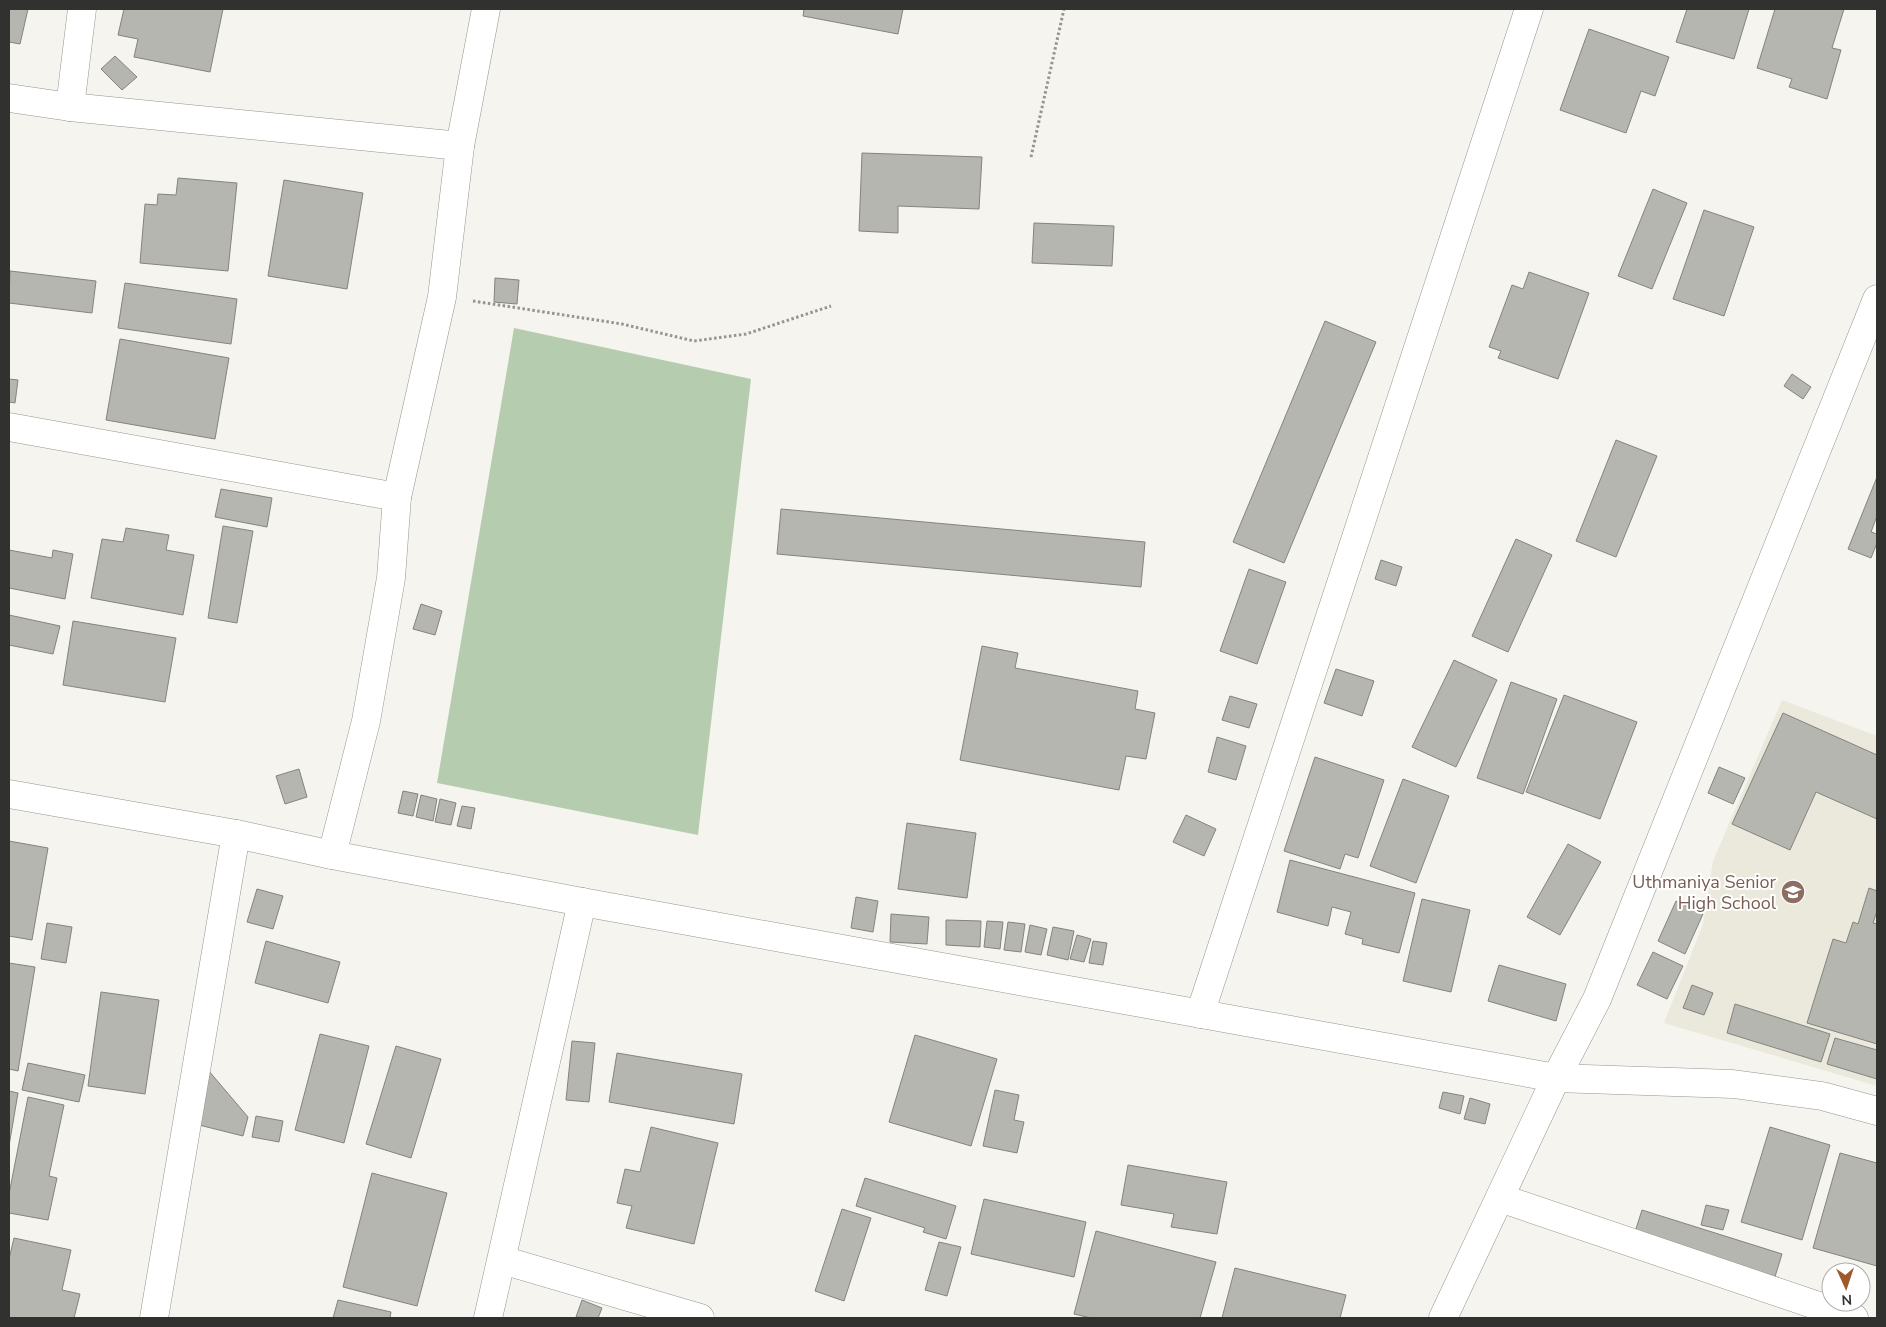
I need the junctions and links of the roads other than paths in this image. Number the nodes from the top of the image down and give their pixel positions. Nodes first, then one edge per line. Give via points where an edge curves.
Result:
1 (82, 9) edge
2 (486, 9) edge
3 (1530, 9) edge
4 (9, 98) edge
5 (70, 108) junction
6 (460, 146) junction
7 (1877, 300) edge
8 (9, 427) edge
9 (397, 496) junction
10 (9, 794) edge
11 (236, 834) junction
12 (332, 855) junction
13 (582, 902) junction
14 (1200, 1014) junction
15 (1556, 1078) junction
16 (1877, 1111) edge
17 (1500, 1198) junction
18 (502, 1260) junction
19 (154, 1318) edge
20 (488, 1318) edge
21 (700, 1318) edge
22 (1443, 1318) edge
23 (1854, 1318) edge

1 - 5 street
2 - 6 street
3 - 14 street
4 - 5 street
5 - 6 street
6 - 9 street via 442,297
7 - 15 street via 1597,999
8 - 9 street
9 - 12 street via 391,578 366,721
10 - 11 street
11 - 12 street
11 - 19 street
12 - 13 street
13 - 14 street
13 - 18 street
14 - 15 street
15 - 16 street via 1733,1084 1822,1096
15 - 17 street
17 - 22 street
17 - 23 street
18 - 20 street
18 - 21 street

